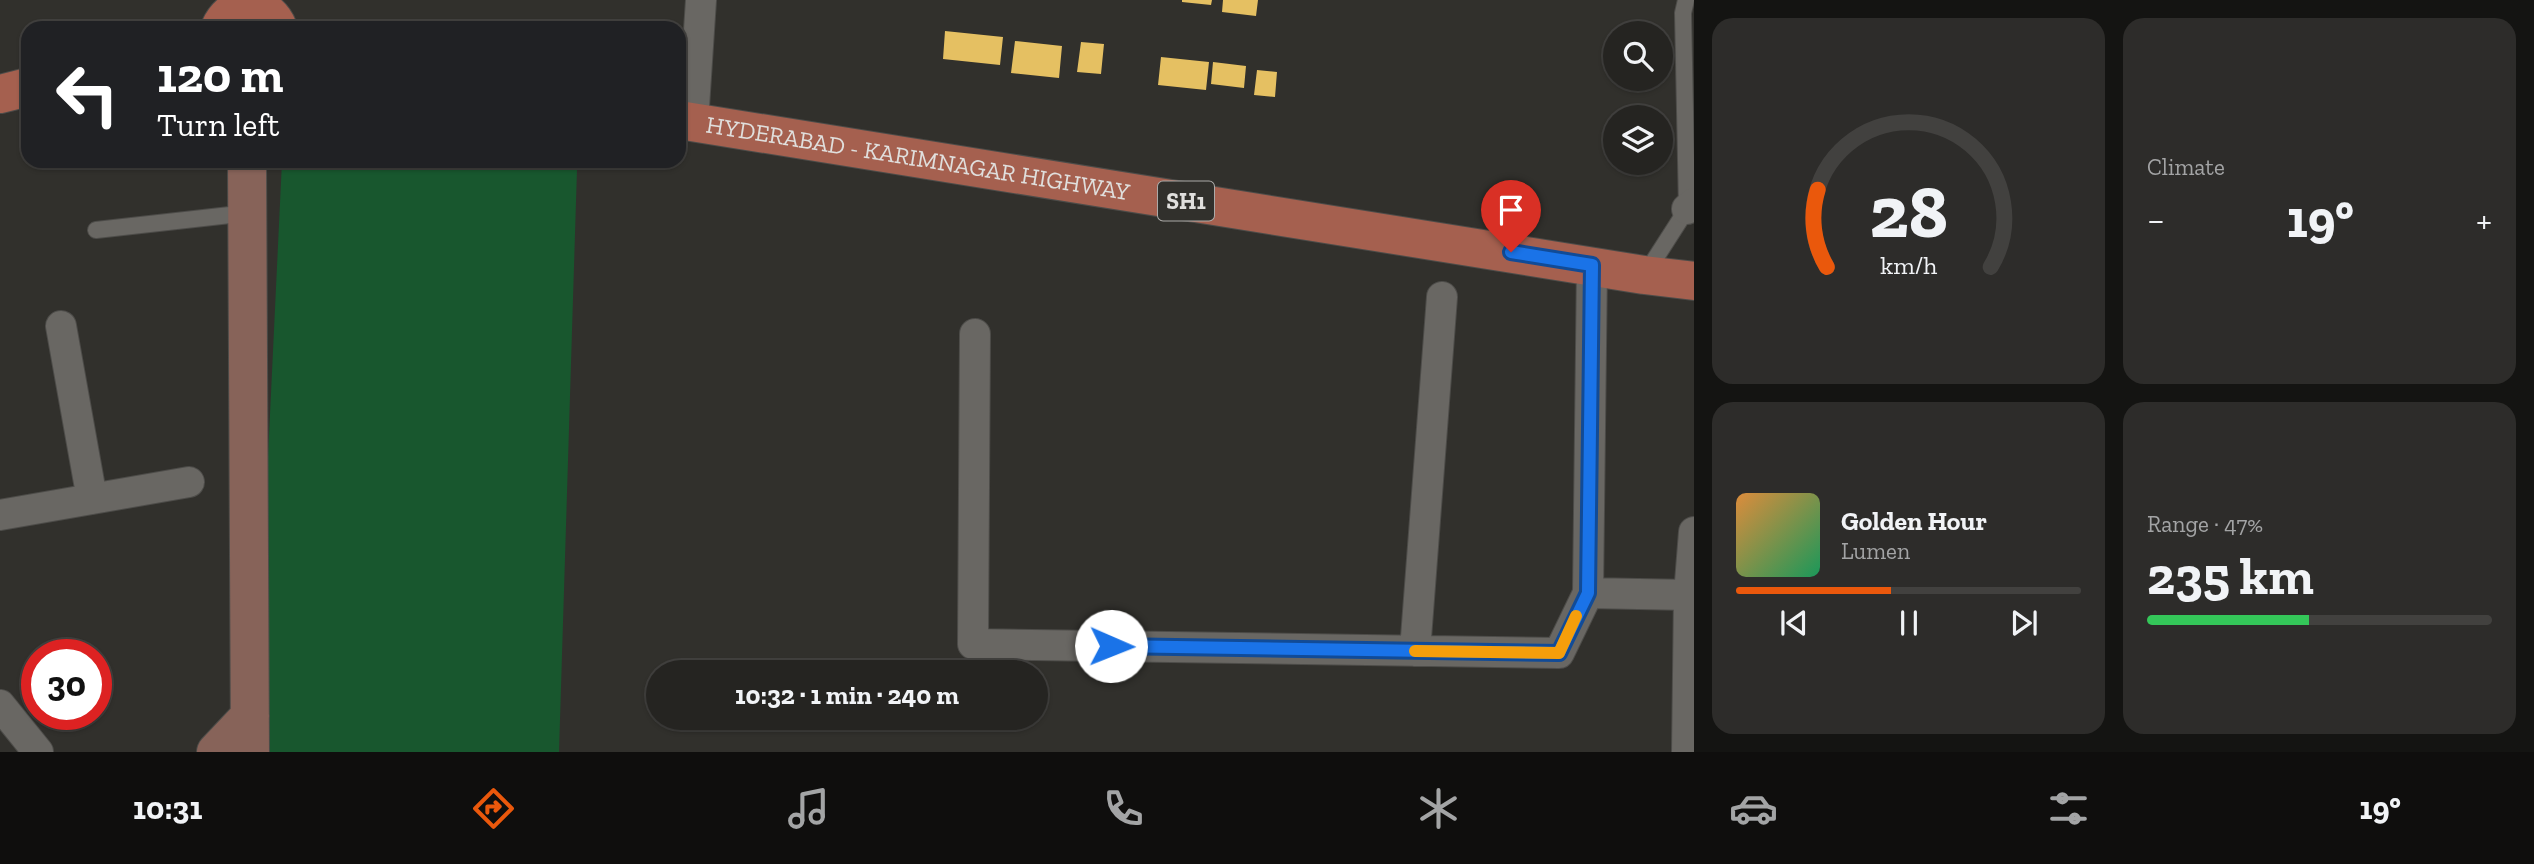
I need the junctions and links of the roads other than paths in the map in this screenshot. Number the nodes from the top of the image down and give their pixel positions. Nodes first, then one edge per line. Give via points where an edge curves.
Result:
1 (701, 0) edge
2 (1686, 0) edge
3 (228, 17) edge
4 (276, 21) edge
5 (21, 66) edge
6 (0, 71) edge
7 (21, 90) edge
8 (0, 94) edge
9 (686, 121) edge
10 (247, 168) edge
11 (1690, 206) edge
12 (248, 213) junction
13 (96, 230) dead end
14 (1592, 265) junction
15 (1644, 275) junction
16 (1694, 281) edge
17 (1442, 298) dead end
18 (61, 326) dead end
19 (975, 334) dead end
20 (189, 482) dead end
21 (92, 499) junction
22 (0, 515) edge
23 (1694, 532) edge
24 (1588, 593) junction
25 (1689, 595) junction
26 (1415, 651) junction
27 (0, 705) edge
28 (250, 734) edge
29 (38, 752) edge
30 (216, 752) edge
31 (1687, 752) edge

1 - 9 street
2 - 11 lane
3 - 4 main road via 257,7
5 - 6 main road
7 - 8 main road
9 - 14 main road, HYDERABAD - KARIMNAGAR HIGHWAY / SH1
10 - 12 main road
11 - 15 lane
12 - 13 lane
12 - 28 main road
14 - 15 main road, HYDERABAD - KARIMNAGAR HIGHWAY / SH1
14 - 24 street
15 - 16 main road, HYDERABAD - KARIMNAGAR HIGHWAY / SH1
17 - 26 street
18 - 21 street
19 - 26 street via 973,644
20 - 21 street
21 - 22 street
23 - 25 street
24 - 25 street
24 - 26 street via 1559,653
25 - 31 street
27 - 29 street
28 - 30 main road

